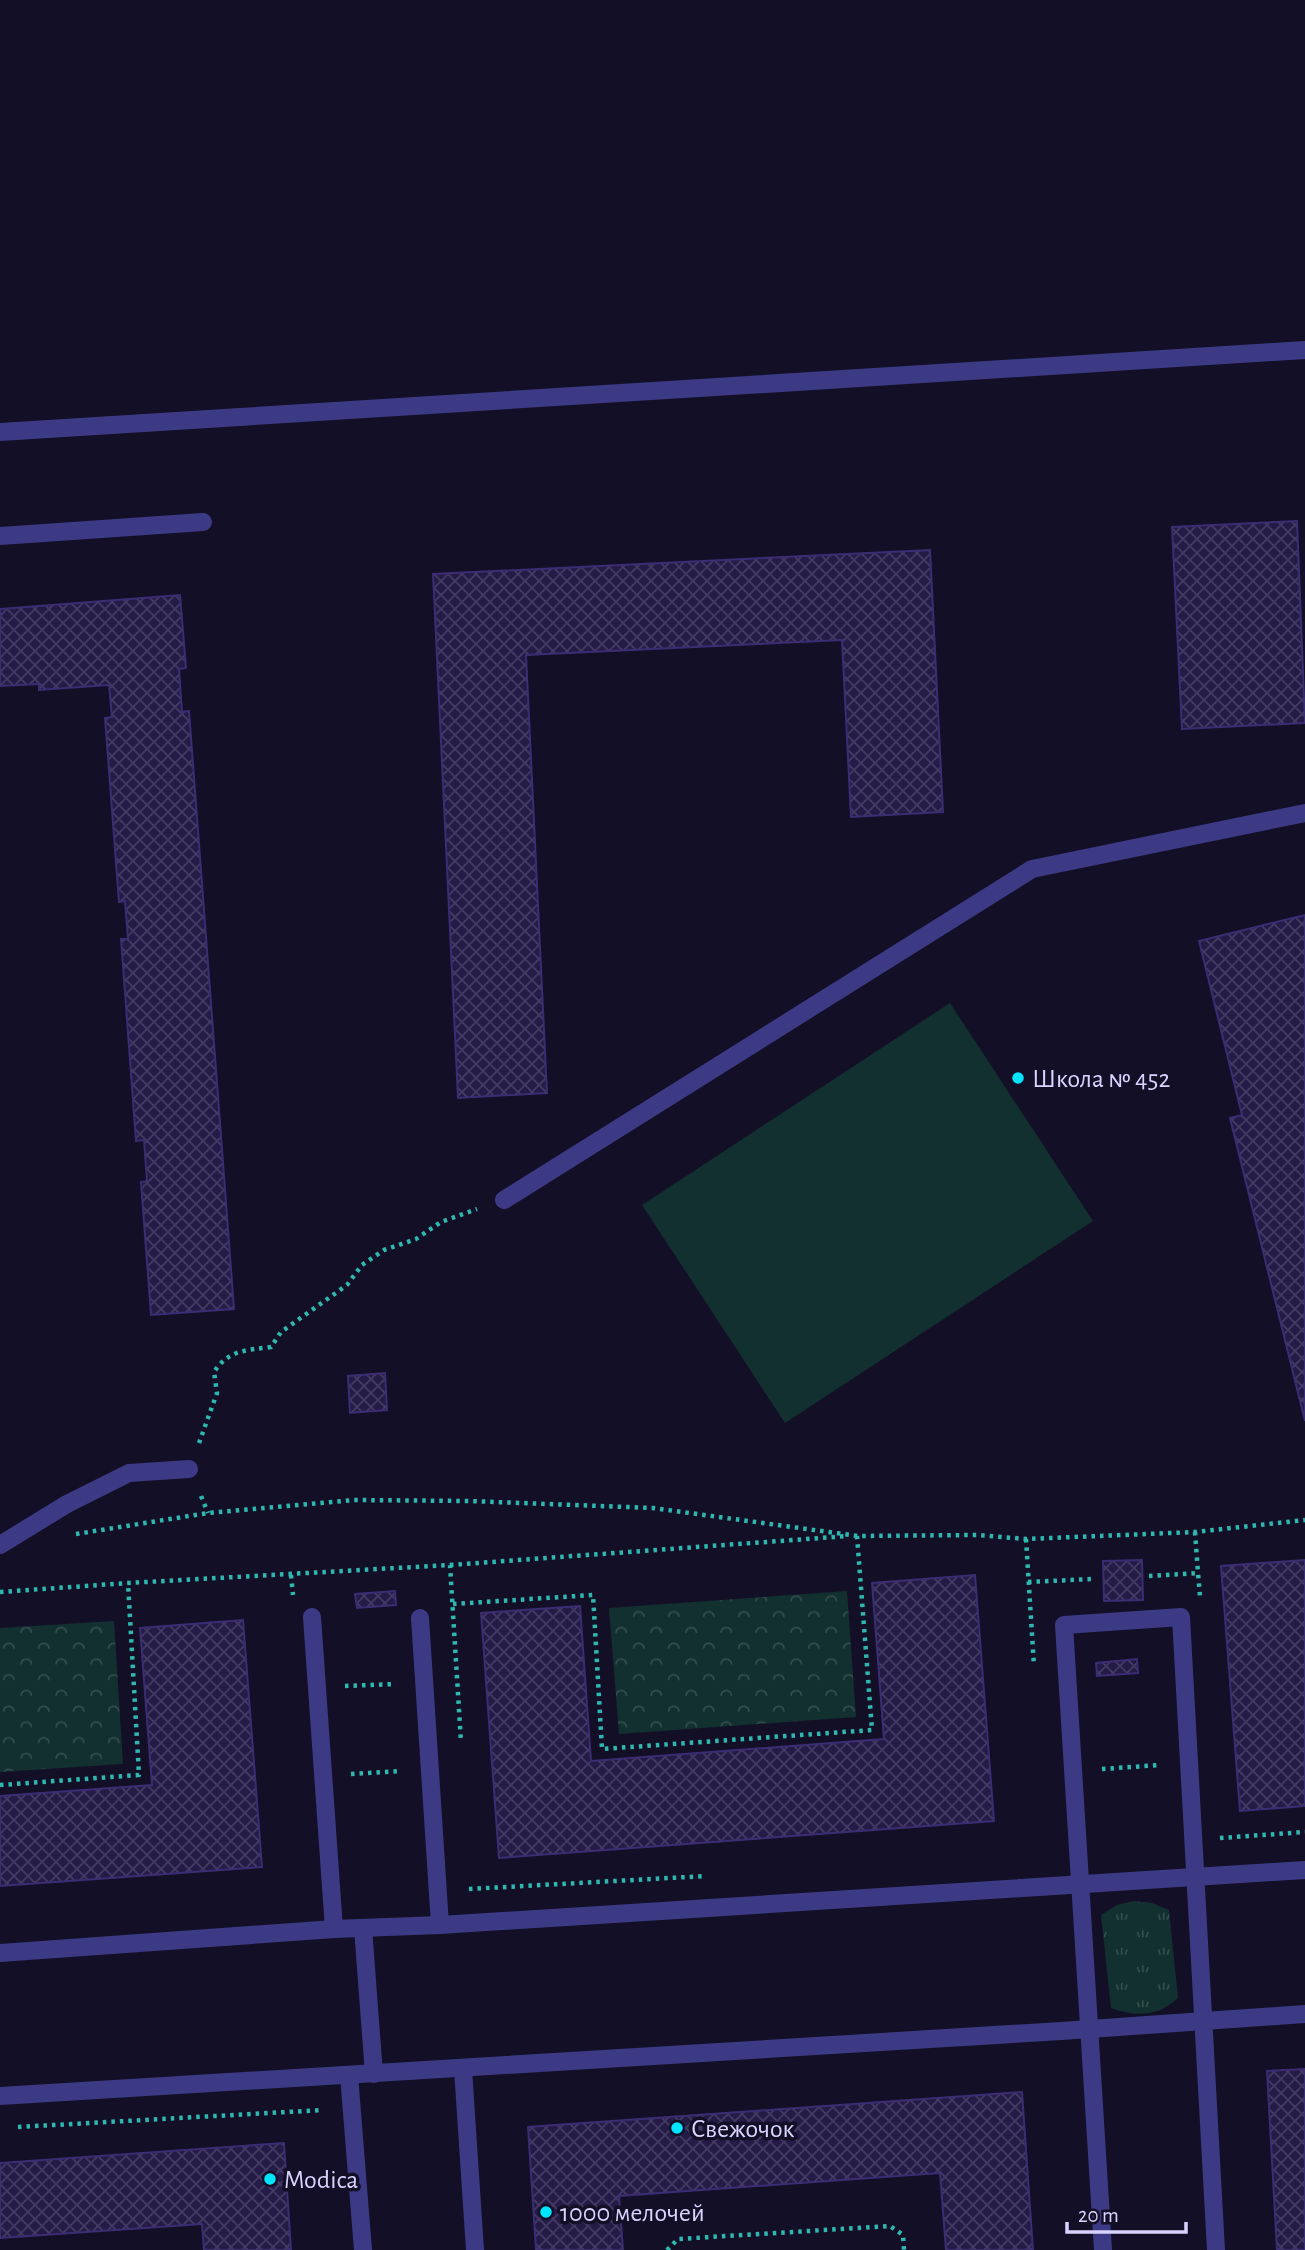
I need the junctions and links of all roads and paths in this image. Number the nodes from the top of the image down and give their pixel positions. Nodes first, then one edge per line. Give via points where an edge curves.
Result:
1 (1305, 349) edge
2 (0, 432) edge
3 (203, 523) dead end
4 (0, 536) edge
5 (1305, 813) edge
6 (504, 1200) joint
7 (189, 1469) junction
8 (208, 1513) junction
9 (1305, 1520) edge
10 (1195, 1532) junction
11 (67, 1536) dead end
12 (858, 1536) junction
13 (0, 1545) edge
14 (450, 1565) dead end
15 (1198, 1573) dead end
16 (1092, 1578) dead end
17 (1028, 1582) dead end
18 (128, 1583) dead end
19 (453, 1604) dead end
20 (312, 1617) dead end
21 (420, 1618) dead end
22 (457, 1682) dead end
23 (424, 1683) junction
24 (317, 1688) junction
25 (1189, 1764) junction
26 (430, 1770) junction
27 (1073, 1770) junction
28 (323, 1776) junction
29 (0, 1784) edge
30 (1305, 1832) edge
31 (1212, 1838) dead end
32 (1305, 1870) edge
33 (1195, 1877) junction
34 (1081, 1884) junction
35 (440, 1925) junction
36 (363, 1928) junction
37 (334, 1929) junction
38 (0, 1953) edge
39 (1305, 2014) edge
40 (1203, 2021) junction
41 (1090, 2029) junction
42 (463, 2068) junction
43 (374, 2074) junction
44 (349, 2075) junction
45 (0, 2096) edge
46 (324, 2122) dead end
47 (13, 2128) dead end
48 (363, 2250) edge
49 (475, 2250) edge
50 (667, 2250) edge
51 (904, 2250) edge
52 (1103, 2250) edge
53 (1216, 2250) edge

1 - 2 lane
3 - 4 lane
5 - 6 lane via 1032,869
6 - 7 path via 441,1222 416,1239 384,1250 362,1265 347,1285 281,1332 271,1347 239,1351 222,1360 214,1372 217,1393
7 - 8 path
7 - 13 lane via 129,1474 67,1504
8 - 11 path
8 - 12 path via 354,1500 469,1500 653,1508
9 - 10 path
10 - 12 path via 1026,1539
10 - 15 path
12 - 14 path
12 - 19 path via 872,1730 602,1749 593,1595
16 - 17 path
18 - 29 path via 139,1775
20 - 24 lane
21 - 23 lane
22 - 23 path
23 - 24 path
23 - 26 lane
24 - 28 lane
25 - 27 path
25 - 27 lane via 1181,1617 1064,1625
25 - 33 lane
26 - 28 path
26 - 35 lane
27 - 34 lane
28 - 37 lane
30 - 31 path
32 - 33 lane
33 - 34 lane
33 - 40 lane
34 - 35 lane
34 - 41 lane
35 - 36 lane
36 - 37 lane
36 - 43 lane
37 - 38 lane
39 - 40 lane
40 - 41 lane
40 - 53 lane
41 - 42 lane
41 - 52 lane
42 - 43 lane
42 - 49 lane
43 - 44 lane
44 - 45 lane
44 - 48 lane
46 - 47 path via 323,2109
50 - 51 path via 678,2239 890,2226 903,2235

